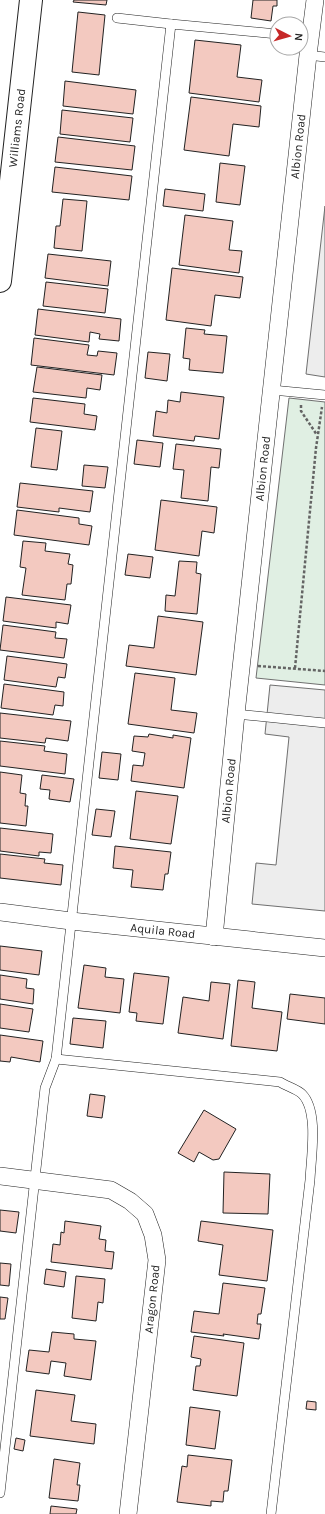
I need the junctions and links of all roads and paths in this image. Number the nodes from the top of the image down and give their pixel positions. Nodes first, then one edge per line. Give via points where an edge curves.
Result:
1 (31, 0) edge
2 (315, 0) edge
3 (117, 18) dead end
4 (172, 24) junction
5 (309, 25) edge
6 (269, 33) edge
7 (309, 55) edge
8 (308, 56) edge
9 (325, 57) edge
10 (0, 281) edge
11 (272, 390) junction
12 (325, 392) edge
13 (303, 393) junction
14 (318, 436) junction
15 (242, 664) junction
16 (295, 668) junction
17 (325, 671) edge
18 (236, 714) junction
19 (325, 722) edge
20 (0, 912) edge
21 (71, 921) junction
22 (214, 937) junction
23 (325, 948) edge
24 (56, 1059) junction
25 (0, 1176) edge
26 (34, 1180) junction
27 (0, 1493) edge
28 (128, 1514) edge
29 (271, 1514) edge

1 - 10 street, Williams Road
2 - 5 street, Albion Road
3 - 4 lane
4 - 6 lane
4 - 21 lane
7 - 9 lane
8 - 11 street, Albion Road
11 - 13 lane
11 - 15 street, Albion Road
12 - 13 lane
12 - 14 path
13 - 14 path via 301,411
14 - 16 path
15 - 16 path
15 - 18 street, Albion Road
16 - 17 path
18 - 19 lane
18 - 22 street, Albion Road
20 - 21 street, Aquila Road
21 - 22 street, Aquila Road
21 - 24 lane
22 - 23 street, Aquila Road
24 - 26 lane via 45,1088
24 - 29 lane via 280,1082 302,1094 310,1108 310,1180
25 - 26 street, Aragon Road
26 - 27 lane
26 - 28 street, Aragon Road via 111,1190 145,1214 153,1236 157,1260

